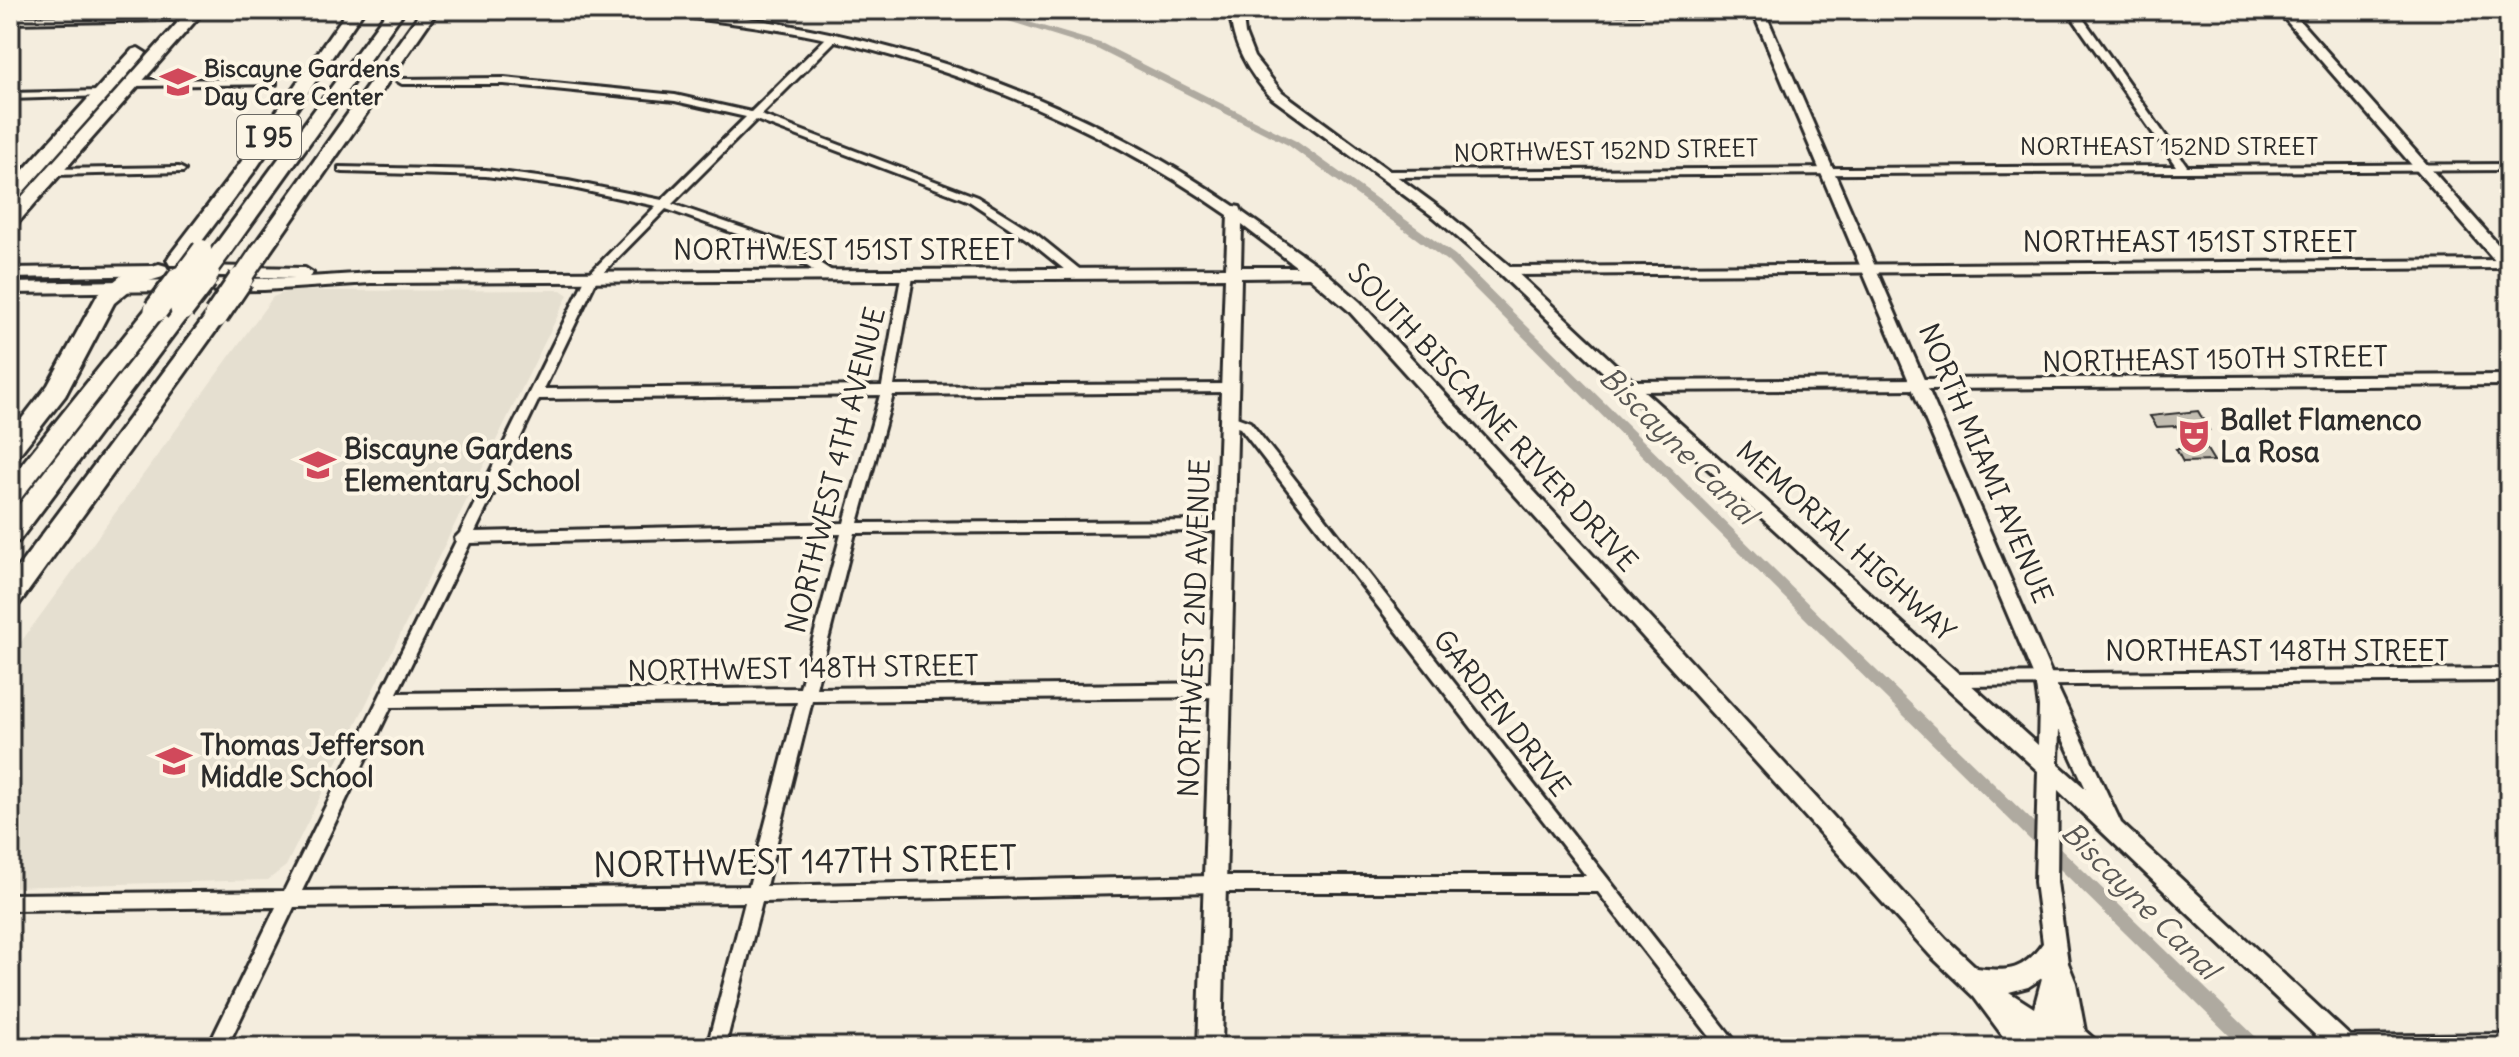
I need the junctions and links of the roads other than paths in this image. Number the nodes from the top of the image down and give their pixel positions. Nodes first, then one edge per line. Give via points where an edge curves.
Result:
1 (197, 10) edge
2 (356, 10) edge
3 (375, 10) edge
4 (399, 10) edge
5 (430, 10) edge
6 (659, 10) edge
7 (1197, 10) edge
8 (1642, 10) edge
9 (1758, 10) edge
10 (2072, 10) edge
11 (2283, 10) edge
12 (1236, 11) edge
13 (173, 14) edge
14 (10, 20) edge
15 (832, 38) junction
16 (163, 48) junction
17 (402, 81) dead end
18 (272, 82) dead end
19 (132, 83) junction
20 (101, 94) junction
21 (10, 96) edge
22 (754, 116) junction
23 (77, 145) junction
24 (2420, 167) junction
25 (2509, 167) edge
26 (343, 169) dead end
27 (2184, 169) junction
28 (179, 170) dead end
29 (1828, 170) junction
30 (53, 172) junction
31 (1385, 174) junction
32 (10, 196) edge
33 (662, 204) junction
34 (1235, 210) junction
35 (10, 221) edge
36 (217, 249) junction
37 (2508, 265) edge
38 (1870, 268) junction
39 (159, 271) junction
40 (274, 271) junction
41 (1506, 271) junction
42 (1316, 272) junction
43 (10, 273) edge
44 (1233, 273) junction
45 (1079, 275) junction
46 (831, 276) junction
47 (592, 277) junction
48 (907, 277) junction
49 (371, 278) junction
50 (264, 285) junction
51 (115, 287) junction
52 (10, 288) edge
53 (166, 307) junction
54 (2509, 380) edge
55 (1628, 386) junction
56 (1229, 387) junction
57 (1921, 387) junction
58 (887, 392) junction
59 (535, 394) junction
60 (1228, 419) junction
61 (10, 450) edge
62 (10, 473) edge
63 (10, 496) edge
64 (1225, 526) junction
65 (849, 528) junction
66 (10, 531) edge
67 (462, 538) junction
68 (10, 597) edge
69 (2509, 675) edge
70 (2045, 679) junction
71 (1955, 680) junction
72 (1222, 690) junction
73 (806, 695) junction
74 (384, 700) junction
75 (2047, 767) junction
76 (2116, 832) junction
77 (1214, 884) junction
78 (1601, 884) junction
79 (755, 894) junction
80 (289, 898) junction
81 (10, 902) edge
82 (2056, 954) junction
83 (1977, 984) junction
84 (2040, 1024) junction
85 (2081, 1042) edge
86 (2509, 1043) edge
87 (2344, 1046) edge
88 (217, 1047) edge
89 (716, 1047) edge
90 (1210, 1047) edge
91 (1729, 1047) edge
92 (2026, 1047) edge

1 - 16 main road
2 - 53 highway, I 95 via 177,260
3 - 36 highway
4 - 36 highway
5 - 68 highway, I 95, bridge via 216,316
6 - 15 street, SOUTH BISCAYNE RIVER DRIVE
7 - 12 street
8 - 12 street
9 - 29 street, NORTH MIAMI AVENUE
10 - 27 street
11 - 24 street
12 - 31 street, MEMORIAL HIGHWAY via 1239,38 1252,65 1286,103
13 - 14 street
13 - 16 main road via 175,25 159,46
13 - 20 main road
15 - 22 street
15 - 34 street, SOUTH BISCAYNE RIVER DRIVE via 940,64 1032,98 1134,149
16 - 19 main road
17 - 22 street via 504,81 675,98
18 - 19 street
19 - 23 main road
20 - 21 street
20 - 23 main road via 106,104
20 - 32 main road
22 - 33 street
22 - 45 street via 973,199
23 - 30 main road
24 - 25 street, NORTHEAST 152ND STREET
24 - 27 street, NORTHEAST 152ND STREET
24 - 37 street
26 - 33 street via 486,173
27 - 29 street, NORTHEAST 152ND STREET
28 - 30 street
29 - 31 street, NORTHWEST 152ND STREET
29 - 38 street, NORTH MIAMI AVENUE
30 - 35 main road
31 - 41 street, MEMORIAL HIGHWAY
33 - 46 street via 786,247
33 - 47 street
34 - 42 street, SOUTH BISCAYNE RIVER DRIVE
34 - 44 street, NORTHWEST 2ND AVENUE
36 - 53 highway, bridge
37 - 38 street, NORTHEAST 151ST STREET
38 - 41 street
38 - 57 street, NORTH MIAMI AVENUE
39 - 40 street, NORTHWEST 151ST STREET
39 - 43 street, NORTHWEST 151ST STREET
39 - 51 highway
40 - 49 street, NORTHWEST 151ST STREET
40 - 50 street
41 - 55 street, MEMORIAL HIGHWAY
42 - 44 street, NORTHWEST 151ST STREET
42 - 83 street, SOUTH BISCAYNE RIVER DRIVE via 1354,306
44 - 45 street, NORTHWEST 151ST STREET
44 - 56 street, NORTHWEST 2ND AVENUE
45 - 48 street, NORTHWEST 151ST STREET
46 - 47 street, NORTHWEST 151ST STREET
46 - 48 street, NORTHWEST 151ST STREET
47 - 49 street, NORTHWEST 151ST STREET
47 - 59 street
48 - 58 street, NORTHWEST 4TH AVENUE
49 - 50 street, NORTHWEST 151ST STREET
50 - 51 street, NORTHWEST 151ST STREET
51 - 52 street, NORTHWEST 151ST STREET
51 - 61 highway via 57,390
53 - 62 highway, I 95
53 - 63 highway
53 - 66 highway
54 - 57 street, NORTHEAST 150TH STREET
55 - 57 street, NORTHEAST 150TH STREET
55 - 71 street, MEMORIAL HIGHWAY
56 - 58 street
56 - 60 street, NORTHWEST 2ND AVENUE
57 - 70 street, NORTH MIAMI AVENUE
58 - 59 street
58 - 65 street, NORTHWEST 4TH AVENUE
59 - 67 street
60 - 64 street, NORTHWEST 2ND AVENUE
60 - 78 street, GARDEN DRIVE via 1245,425
64 - 65 street
64 - 72 street, NORTHWEST 2ND AVENUE
65 - 67 street
65 - 73 street, NORTHWEST 4TH AVENUE
67 - 74 street
69 - 70 street, NORTHEAST 148TH STREET
70 - 71 street
70 - 75 street, NORTH MIAMI AVENUE
70 - 76 street
71 - 75 street, MEMORIAL HIGHWAY
72 - 73 street, NORTHWEST 148TH STREET
72 - 77 street, NORTHWEST 2ND AVENUE
73 - 74 street, NORTHWEST 148TH STREET
73 - 79 street, NORTHWEST 4TH AVENUE
74 - 80 street
75 - 76 street, MEMORIAL HIGHWAY
75 - 82 street, NORTH MIAMI AVENUE via 2046,882
76 - 87 street, MEMORIAL HIGHWAY
77 - 78 street, NORTHWEST 147TH STREET
77 - 79 street, NORTHWEST 147TH STREET
77 - 90 street, NORTHWEST 2ND AVENUE
78 - 91 street, GARDEN DRIVE
79 - 80 street, NORTHWEST 147TH STREET
79 - 89 street, NORTHWEST 4TH AVENUE
80 - 81 street, NORTHWEST 147TH STREET
80 - 88 street
82 - 83 street via 2022,979
82 - 84 street, NORTH MIAMI AVENUE
82 - 85 street, NORTH MIAMI AVENUE
83 - 84 street, SOUTH BISCAYNE RIVER DRIVE
83 - 92 street, SOUTH BISCAYNE RIVER DRIVE
84 - 85 street, SOUTH BISCAYNE RIVER DRIVE via 2060,1028
84 - 92 street, NORTH MIAMI AVENUE via 2030,1031
86 - 87 street

